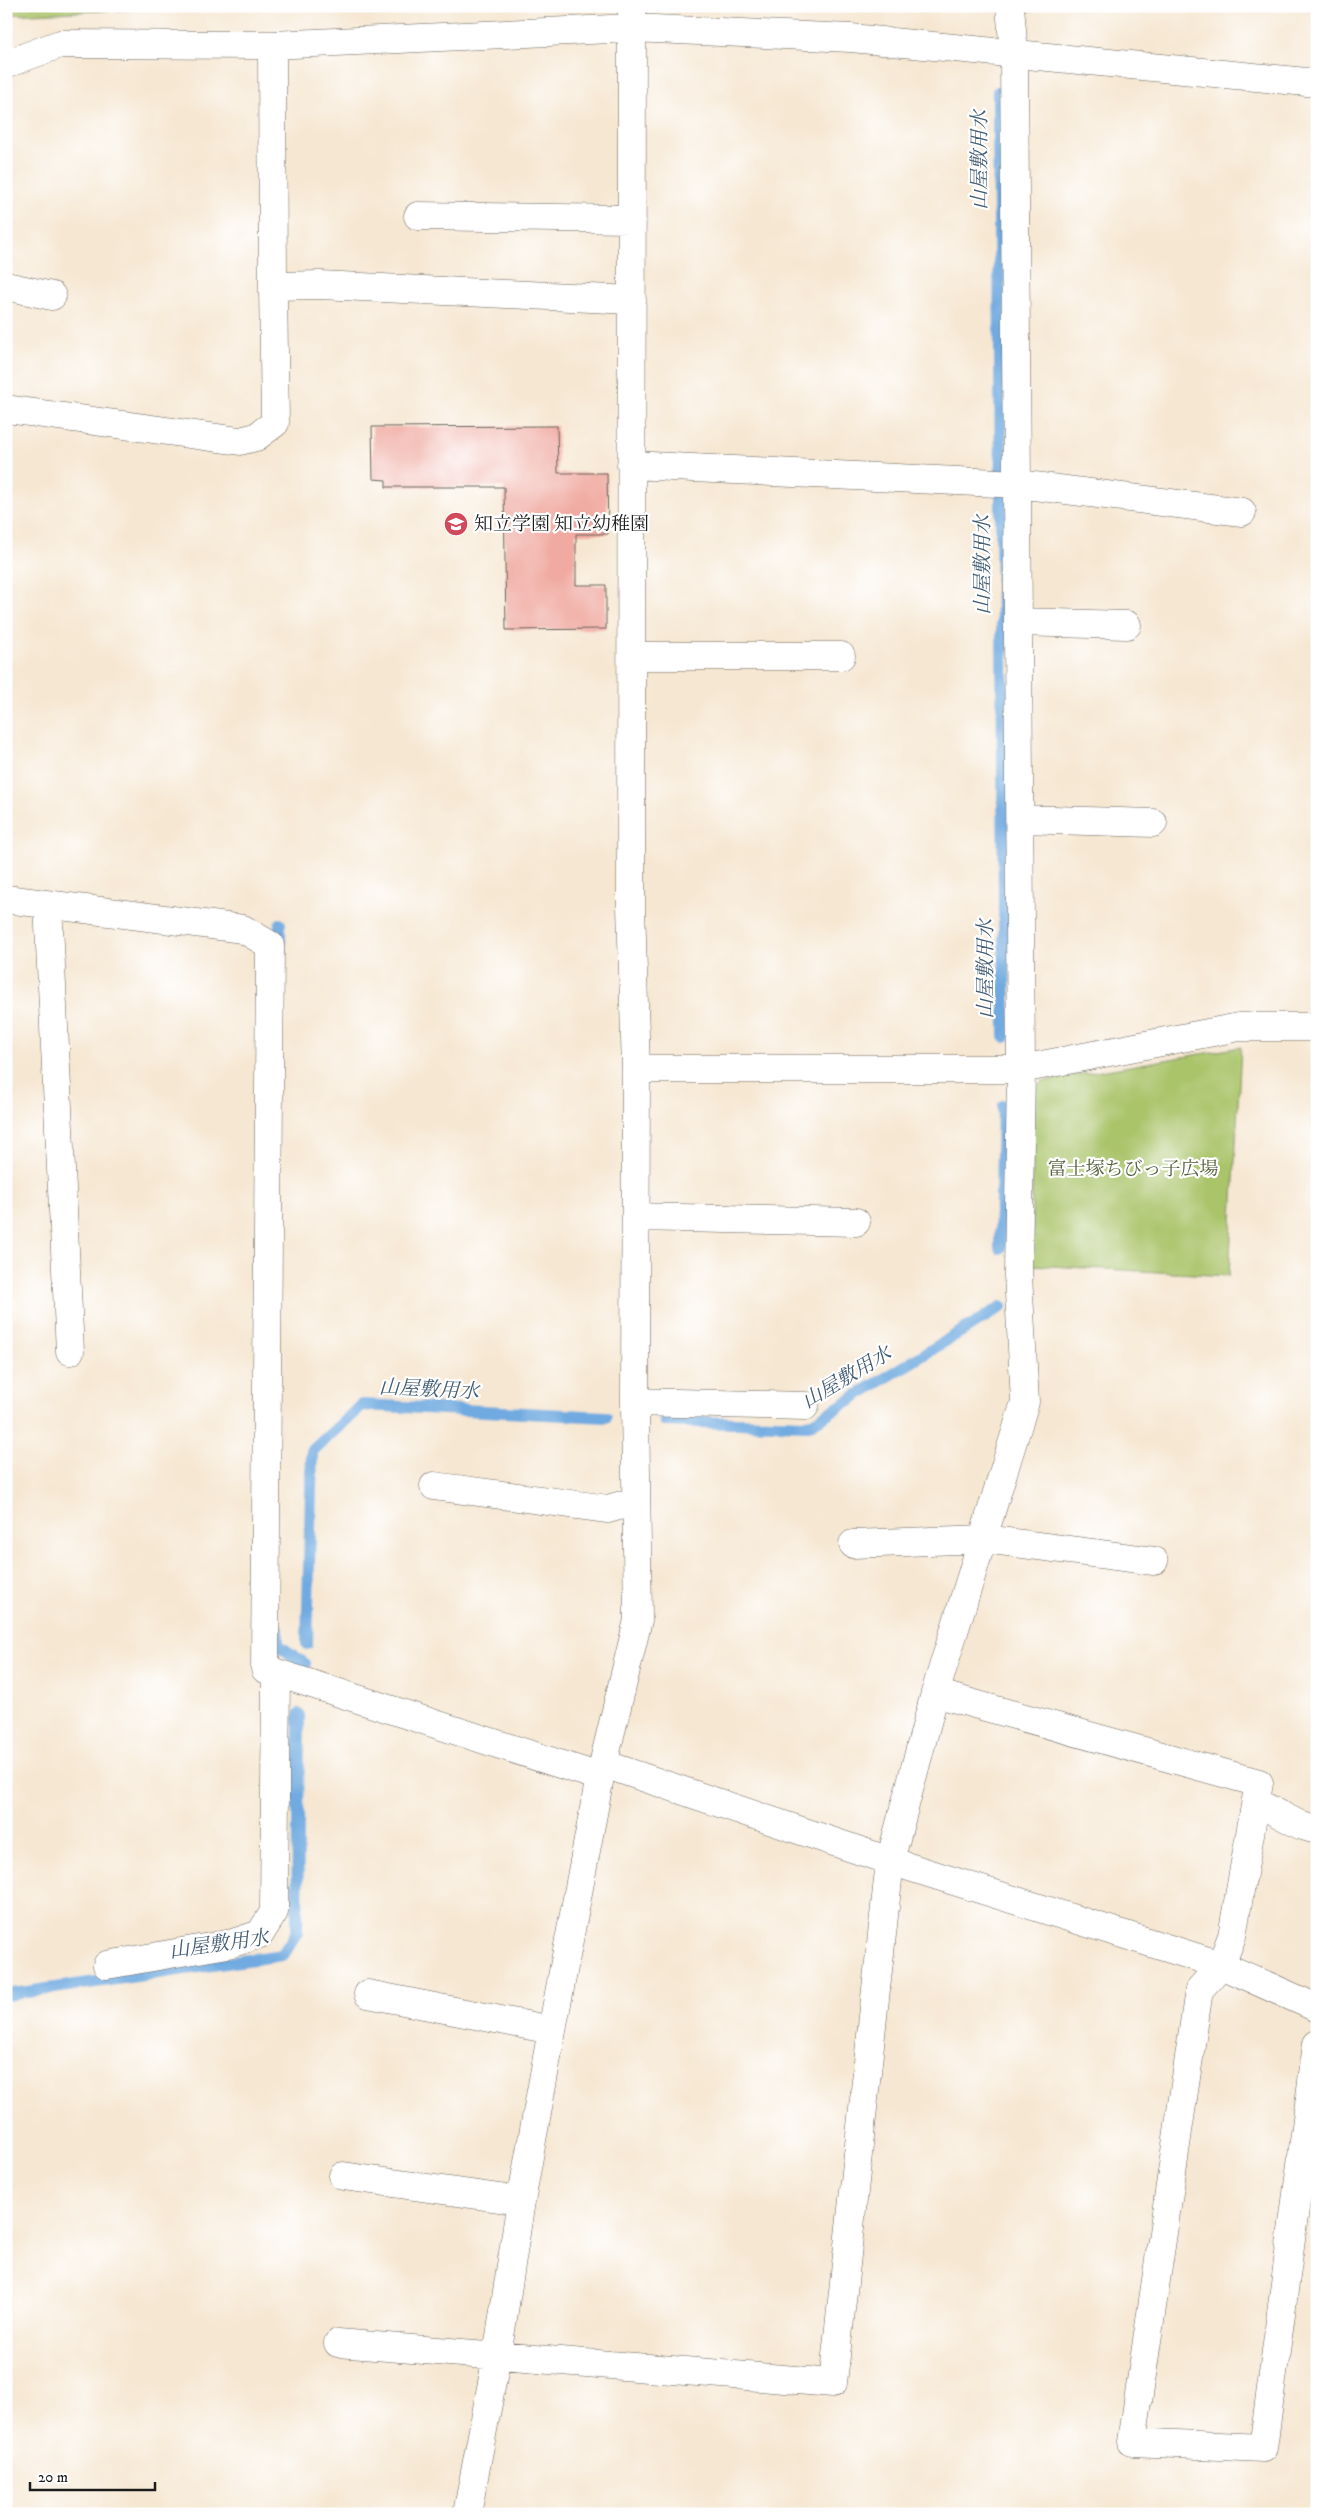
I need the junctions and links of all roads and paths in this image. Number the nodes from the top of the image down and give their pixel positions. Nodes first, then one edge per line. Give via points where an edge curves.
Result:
1 (1010, 6) edge
2 (632, 17) edge
3 (272, 45) junction
4 (1014, 54) junction
5 (6, 64) edge
6 (1317, 83) edge
7 (418, 216) dead end
8 (631, 219) junction
9 (6, 286) edge
10 (273, 286) junction
11 (52, 296) dead end
12 (632, 300) junction
13 (6, 410) edge
14 (631, 465) junction
15 (1018, 484) junction
16 (1242, 512) dead end
17 (1018, 622) junction
18 (1127, 625) dead end
19 (632, 656) junction
20 (841, 656) dead end
21 (1020, 819) junction
22 (1153, 822) dead end
23 (6, 899) edge
24 (48, 904) junction
25 (1317, 1027) edge
26 (636, 1069) junction
27 (1022, 1069) junction
28 (636, 1217) junction
29 (856, 1222) dead end
30 (70, 1351) dead end
31 (635, 1402) junction
32 (806, 1406) dead end
33 (434, 1486) dead end
34 (636, 1501) junction
35 (984, 1539) junction
36 (853, 1544) dead end
37 (1154, 1561) dead end
38 (276, 1673) junction
39 (935, 1693) junction
40 (602, 1770) junction
41 (1256, 1802) junction
42 (1317, 1830) edge
43 (890, 1861) junction
44 (107, 1965) dead end
45 (1221, 1965) junction
46 (368, 1994) dead end
47 (1317, 2008) edge
48 (552, 2030) junction
49 (1317, 2044) edge
50 (343, 2176) dead end
51 (520, 2201) junction
52 (338, 2343) dead end
53 (497, 2356) junction
54 (467, 2514) edge

1 - 4 street
2 - 3 street
2 - 4 street
2 - 8 street
3 - 5 street via 60,44
3 - 10 street
4 - 6 street
4 - 15 street
7 - 8 street
8 - 12 street
9 - 11 street
10 - 12 street via 320,285
10 - 13 street via 275,423 256,437 240,441
12 - 14 street
14 - 15 street
14 - 19 street
15 - 16 street
15 - 17 street
17 - 18 street
17 - 21 street
19 - 20 street
19 - 26 street via 631,906
21 - 22 street
21 - 27 street
23 - 24 street
24 - 30 street
24 - 38 street via 244,929 270,945 265,1669
25 - 27 street via 1239,1027
26 - 27 street
26 - 28 street
27 - 35 street via 1018,1275 1025,1402
28 - 29 street
28 - 31 street
31 - 32 street
31 - 34 street
33 - 34 street via 608,1509
34 - 40 street via 638,1620
35 - 36 street
35 - 37 street
35 - 39 street
38 - 40 street
38 - 44 street via 274,1912 260,1934 233,1943
39 - 41 street via 1259,1783
39 - 43 street
40 - 43 street
40 - 48 street
41 - 42 street via 1302,1826
41 - 45 street via 1232,1936
43 - 45 street
43 - 53 street via 833,2382
45 - 47 street
45 - 49 street via 1199,1990 1132,2442 1263,2448
46 - 48 street
48 - 51 street
50 - 51 street
51 - 53 street
52 - 53 street
53 - 54 street

